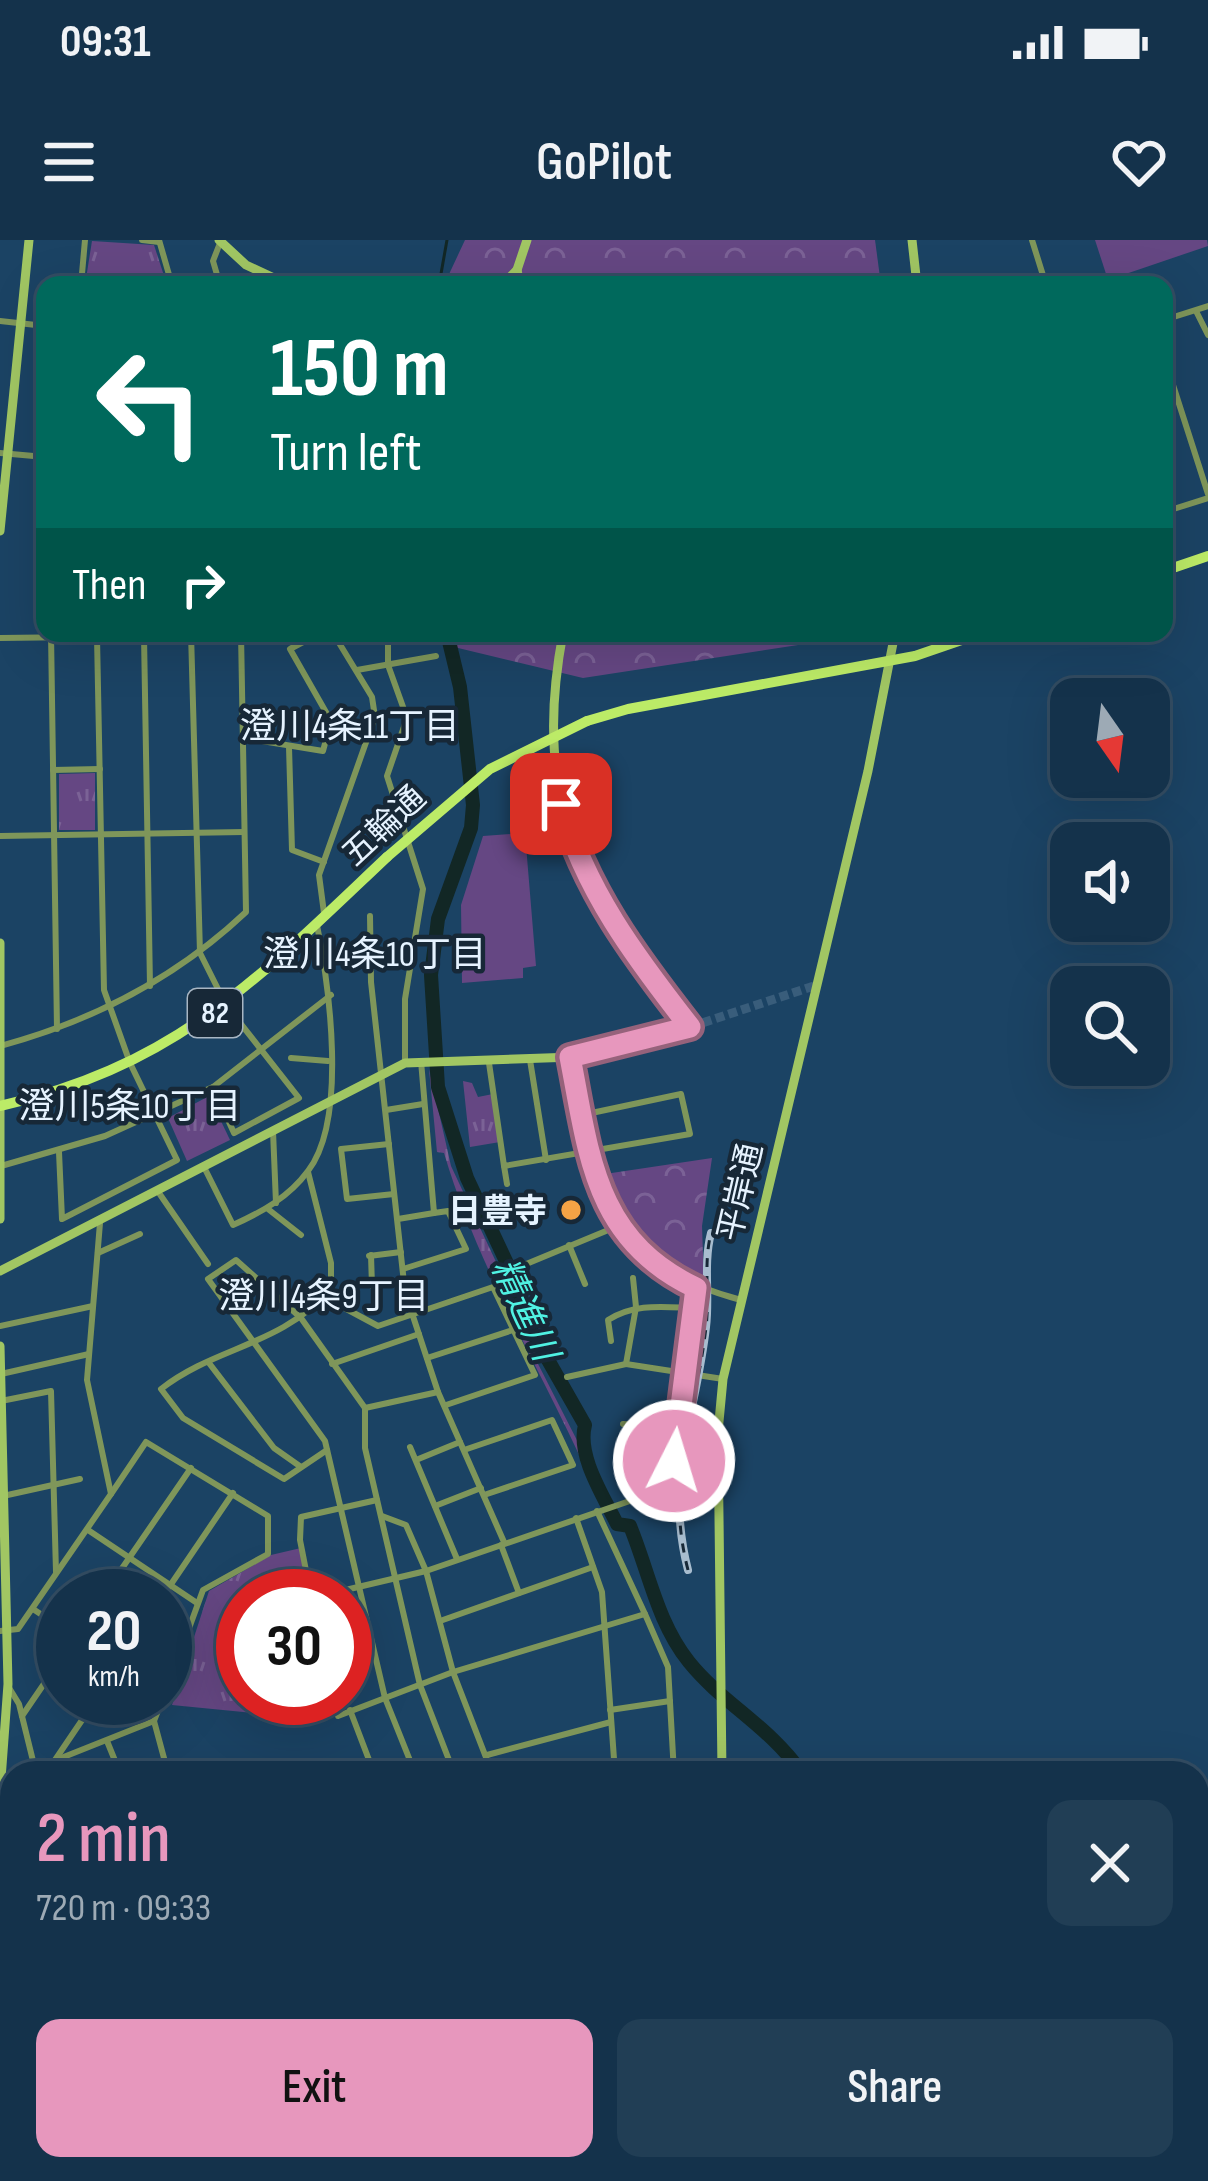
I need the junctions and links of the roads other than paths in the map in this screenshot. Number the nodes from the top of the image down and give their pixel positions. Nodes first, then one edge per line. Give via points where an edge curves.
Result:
1 (29, 240) edge
2 (86, 240) edge
3 (142, 240) edge
4 (527, 240) edge
5 (912, 240) edge
6 (1032, 240) edge
7 (159, 241) edge
8 (220, 241) edge
9 (517, 270) junction
10 (82, 276) edge
11 (169, 276) edge
12 (217, 276) edge
13 (270, 276) edge
14 (511, 276) edge
15 (518, 276) edge
16 (916, 276) edge
17 (1043, 276) edge
18 (1208, 306) edge
19 (1196, 310) junction
20 (1173, 317) edge
21 (0, 321) edge
22 (21, 323) junction
23 (36, 325) edge
24 (1208, 335) edge
25 (1173, 387) edge
26 (4, 453) edge
27 (36, 457) edge
28 (1208, 496) edge
29 (1173, 508) edge
30 (0, 531) edge
31 (1208, 556) edge
32 (1173, 568) edge
33 (36, 637) edge
34 (0, 638) edge
35 (51, 642) edge
36 (98, 642) edge
37 (144, 642) edge
38 (191, 642) edge
39 (241, 642) edge
40 (304, 642) edge
41 (339, 642) edge
42 (388, 642) edge
43 (561, 642) edge
44 (894, 642) edge
45 (950, 642) edge
46 (436, 656) dead end
47 (891, 660) junction
48 (388, 665) junction
49 (357, 670) junction
50 (243, 738) junction
51 (289, 747) junction
52 (100, 769) junction
53 (53, 770) junction
54 (244, 832) junction
55 (147, 833) junction
56 (194, 833) junction
57 (101, 834) junction
58 (54, 835) junction
59 (0, 836) edge
60 (324, 862) junction
61 (370, 916) dead end
62 (321, 921) junction
63 (0, 943) edge
64 (200, 952) junction
65 (150, 986) junction
66 (331, 995) junction
67 (226, 1005) junction
68 (107, 1009) junction
69 (57, 1029) junction
70 (1, 1046) edge
71 (262, 1052) junction
72 (570, 1057) junction
73 (291, 1058) dead end
74 (530, 1060) junction
75 (328, 1061) junction
76 (424, 1062) junction
77 (130, 1063) junction
78 (489, 1063) junction
79 (406, 1064) junction
80 (381, 1074) junction
81 (213, 1087) junction
82 (328, 1104) junction
83 (423, 1104) junction
84 (2, 1106) edge
85 (386, 1110) junction
86 (156, 1115) junction
87 (582, 1115) junction
88 (273, 1131) junction
89 (389, 1144) junction
90 (59, 1152) junction
91 (586, 1154) junction
92 (546, 1160) junction
93 (1, 1166) edge
94 (504, 1166) junction
95 (204, 1167) junction
96 (308, 1172) junction
97 (508, 1184) dead end
98 (159, 1192) junction
99 (394, 1194) junction
100 (276, 1203) junction
101 (268, 1209) junction
102 (434, 1214) junction
103 (0, 1219) edge
104 (62, 1219) junction
105 (398, 1219) junction
106 (100, 1223) junction
107 (618, 1226) junction
108 (140, 1234) dead end
109 (302, 1235) dead end
110 (62, 1243) junction
111 (569, 1245) junction
112 (401, 1252) junction
113 (98, 1253) junction
114 (208, 1264) dead end
115 (519, 1267) dead end
116 (403, 1269) junction
117 (0, 1271) edge
118 (634, 1277) dead end
119 (585, 1284) dead end
120 (372, 1286) dead end
121 (696, 1288) junction
122 (324, 1298) junction
123 (741, 1300) junction
124 (93, 1306) junction
125 (636, 1307) junction
126 (693, 1308) junction
127 (413, 1316) junction
128 (301, 1318) junction
129 (0, 1326) edge
130 (513, 1330) junction
131 (419, 1334) junction
132 (611, 1341) dead end
133 (0, 1346) edge
134 (253, 1347) junction
135 (89, 1354) junction
136 (427, 1358) junction
137 (208, 1363) junction
138 (331, 1364) junction
139 (626, 1364) junction
140 (683, 1369) junction
141 (1, 1374) edge
142 (567, 1377) dead end
143 (723, 1378) junction
144 (0, 1384) edge
145 (438, 1392) junction
146 (1, 1401) edge
147 (445, 1406) junction
148 (365, 1408) junction
149 (623, 1424) dead end
150 (677, 1428) junction
151 (462, 1446) junction
152 (410, 1447) dead end
153 (327, 1450) junction
154 (416, 1460) junction
155 (674, 1461) dead end
156 (1, 1463) edge
157 (301, 1467) junction
158 (190, 1468) junction
159 (718, 1471) junction
160 (80, 1479) dead end
161 (53, 1485) junction
162 (483, 1491) junction
163 (233, 1493) junction
164 (111, 1494) junction
165 (4, 1496) junction
166 (377, 1499) junction
167 (435, 1506) junction
168 (340, 1508) junction
169 (600, 1510) junction
170 (382, 1516) junction
171 (576, 1518) junction
172 (88, 1530) junction
173 (503, 1543) junction
174 (128, 1558) junction
175 (457, 1559) junction
176 (2, 1563) edge
177 (593, 1567) junction
178 (56, 1569) edge
179 (60, 1569) edge
180 (121, 1569) edge
181 (146, 1569) edge
182 (182, 1569) edge
183 (308, 1569) edge
184 (354, 1569) edge
185 (427, 1571) junction
186 (396, 1579) junction
187 (372, 1585) edge
188 (519, 1593) junction
189 (192, 1600) edge
190 (197, 1603) junction
191 (36, 1605) edge
192 (33, 1610) junction
193 (36, 1612) edge
194 (645, 1614) junction
195 (192, 1617) edge
196 (440, 1621) junction
197 (604, 1626) junction
198 (3, 1631) edge
199 (372, 1645) edge
200 (453, 1672) junction
201 (8, 1684) junction
202 (420, 1685) junction
203 (36, 1696) edge
204 (385, 1698) junction
205 (670, 1701) junction
206 (372, 1702) edge
207 (610, 1710) junction
208 (22, 1716) junction
209 (611, 1722) junction
210 (79, 1725) edge
211 (145, 1725) edge
212 (155, 1725) edge
213 (356, 1725) edge
214 (107, 1741) junction
215 (485, 1755) junction
216 (2, 1761) edge
217 (33, 1761) edge
218 (54, 1761) joint
219 (115, 1761) edge
220 (165, 1761) edge
221 (369, 1761) edge
222 (410, 1761) edge
223 (449, 1761) edge
224 (487, 1761) edge
225 (614, 1761) edge
226 (673, 1761) edge
227 (722, 1761) edge

1 - 22 street
2 - 10 street
3 - 7 street
4 - 9 street
5 - 16 street
6 - 17 street
7 - 11 street
8 - 12 street
8 - 13 street
9 - 14 street
9 - 15 street
18 - 19 street
19 - 20 street
19 - 24 street
21 - 22 street
22 - 23 street
22 - 26 street
25 - 28 street
26 - 27 street
26 - 30 street
28 - 29 street
31 - 32 main road
33 - 34 street
35 - 53 street
36 - 52 street
37 - 55 street
38 - 56 street
39 - 50 street
40 - 51 street via 290,650 331,721 323,751
41 - 49 street
42 - 48 street
43 - 72 street via 551,711 557,786 578,862 690,1027
44 - 47 street, 平岸通
45 - 47 main road, 五輪通 / 82
46 - 48 street
47 - 62 main road, 五輪通 / 82, bridge via 587,721 490,769
47 - 123 street, 平岸通
48 - 49 street
48 - 79 street via 406,718 387,776 423,889 405,999
49 - 60 street via 375,717
50 - 51 street
50 - 54 street
51 - 60 street via 292,850
52 - 53 street
52 - 57 street
53 - 58 street
54 - 56 street
54 - 64 street via 246,913
55 - 56 street
55 - 57 street
55 - 65 street
56 - 64 street
57 - 58 street
57 - 68 street
58 - 59 street
58 - 69 street
60 - 62 street
61 - 80 street
62 - 66 street
62 - 67 main road, 五輪通 / 82
63 - 70 street
64 - 65 street
64 - 67 street
65 - 68 street
66 - 71 street
66 - 75 street
67 - 71 street
67 - 77 main road, 五輪通 / 82
68 - 69 street
68 - 77 street
69 - 70 street
70 - 84 street
71 - 81 street
71 - 81 street via 298,1097 234,1133
72 - 74 street
72 - 87 street
73 - 75 street
74 - 78 street
74 - 92 street
75 - 82 street
76 - 78 street
76 - 79 street
76 - 83 street
77 - 84 main road, 五輪通 / 82
77 - 86 street
78 - 94 street
79 - 80 street
80 - 82 street
80 - 85 street
81 - 86 street
82 - 88 street
82 - 96 street
83 - 85 street
83 - 102 street
84 - 93 street
85 - 89 street
86 - 90 street
86 - 104 street via 177,1160
87 - 91 street
87 - 91 street via 681,1094 690,1134
88 - 95 street
88 - 100 street
89 - 99 street
89 - 99 street via 341,1149 347,1199
90 - 93 street
90 - 104 street
91 - 92 street
91 - 107 street
92 - 94 street
93 - 103 street
94 - 97 street
95 - 98 street
95 - 101 street via 233,1225
96 - 100 street
96 - 122 street via 332,1263
98 - 106 street
98 - 114 street
99 - 105 street
100 - 101 street
101 - 109 street
102 - 105 street
102 - 116 street via 448,1211 466,1249
104 - 110 street
105 - 112 street
106 - 110 street
106 - 113 street
107 - 111 street
107 - 121 street
108 - 113 street
110 - 117 street
111 - 115 street
111 - 119 street
112 - 116 street
112 - 120 street via 370,1255
113 - 124 street
116 - 127 street
118 - 125 street
121 - 123 street
121 - 126 street
122 - 127 street via 378,1326
122 - 128 street
123 - 143 street, 平岸通
124 - 129 street
124 - 135 street
125 - 126 street
125 - 132 street via 608,1320
125 - 139 street
126 - 140 street
127 - 130 street via 493,1287
127 - 131 street
128 - 134 street
128 - 134 street via 236,1260 208,1279
128 - 138 street
130 - 136 street
130 - 147 street via 535,1375
131 - 136 street
131 - 138 street
133 - 141 street
134 - 137 street
134 - 153 street
135 - 141 street
135 - 164 street via 87,1380
136 - 145 street
137 - 157 street via 274,1448
137 - 157 street via 161,1389 183,1418 284,1480
138 - 148 street
139 - 140 street
139 - 142 street
140 - 143 street
140 - 150 street
141 - 144 street
143 - 159 street, 平岸通
144 - 146 street
145 - 147 street
145 - 148 street
146 - 156 street
146 - 161 street via 51,1391
147 - 151 street
148 - 166 street
149 - 150 street
150 - 155 street
151 - 154 street
151 - 162 street
151 - 162 street via 552,1420 573,1465
152 - 154 street
153 - 157 street
153 - 168 street
154 - 167 street
156 - 165 street
158 - 163 street
158 - 164 street via 146,1442
158 - 174 street
159 - 169 street
159 - 227 street, 平岸通
160 - 161 street
161 - 165 street
161 - 178 street
162 - 167 street
162 - 173 street
163 - 182 street
163 - 190 street via 268,1516 268,1554 203,1590
164 - 172 street
165 - 176 street
166 - 168 street
166 - 170 street
167 - 175 street
168 - 183 street via 301,1517
168 - 184 street
169 - 171 street
169 - 194 street
170 - 185 street via 406,1525
170 - 186 street
171 - 173 street
171 - 177 street
172 - 174 street
172 - 179 street
173 - 175 street
173 - 188 street
174 - 180 street
174 - 181 street
175 - 185 street
176 - 198 street
177 - 188 street
177 - 197 street
185 - 186 street
185 - 196 street
186 - 187 street
186 - 202 street
188 - 196 street
189 - 190 street
190 - 195 street
191 - 192 street
192 - 193 street
192 - 198 street via 18,1629
194 - 197 street
194 - 205 street via 668,1667
196 - 200 street
197 - 200 street
197 - 207 street
198 - 201 street
199 - 204 street
200 - 202 street
200 - 215 street
201 - 208 street
201 - 216 street
202 - 204 street
202 - 223 street
203 - 208 street
204 - 206 street
204 - 222 street
205 - 207 street
205 - 226 street
207 - 209 street
208 - 217 street
209 - 215 street
209 - 225 street
210 - 218 street
211 - 214 street
212 - 220 street
213 - 221 street
214 - 218 street
214 - 219 street
215 - 224 street

